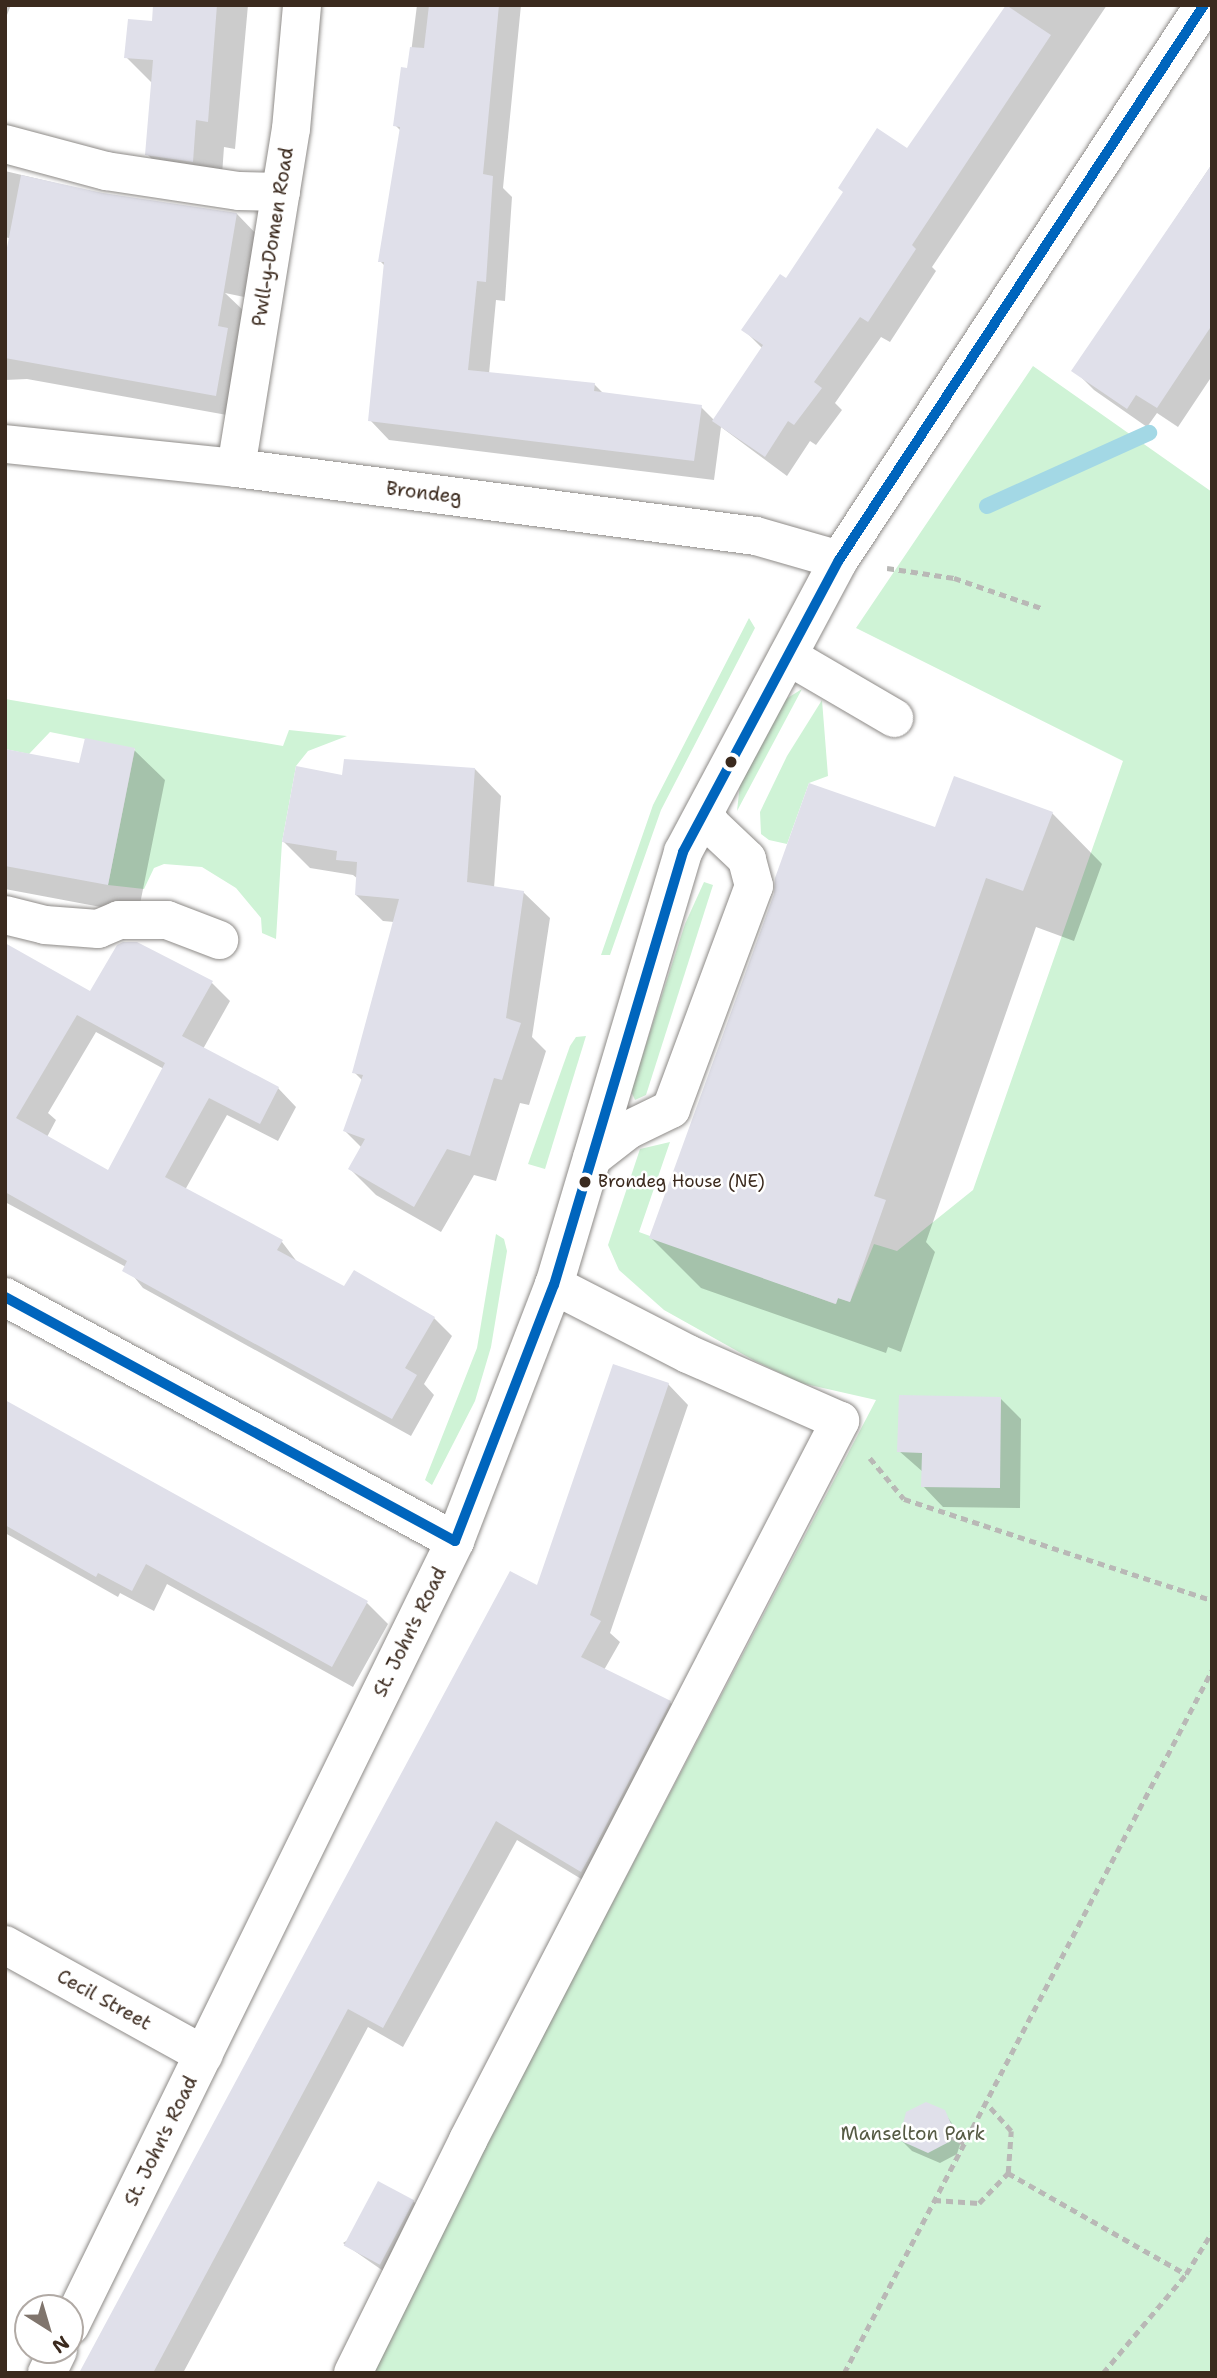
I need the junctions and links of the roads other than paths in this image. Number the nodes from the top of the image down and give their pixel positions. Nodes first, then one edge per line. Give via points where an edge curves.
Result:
1 (302, 5) edge
2 (1204, 5) edge
3 (5, 144) edge
4 (281, 192) junction
5 (5, 444) edge
6 (236, 468) junction
7 (839, 560) junction
8 (788, 656) junction
9 (894, 718) dead end
10 (705, 812) junction
11 (5, 915) edge
12 (219, 940) dead end
13 (592, 1158) junction
14 (554, 1285) junction
15 (5, 1297) edge
16 (455, 1541) junction
17 (5, 1945) edge
18 (204, 2055) junction
19 (84, 2298) edge
20 (354, 2373) edge

1 - 4 street, Pwll-y-Domen Road
2 - 7 street, St. John's Road
3 - 4 street via 106,171 239,191
4 - 6 street, Pwll-y-Domen Road
5 - 6 street, Brondeg
6 - 7 street, Brondeg via 756,536
7 - 8 street, St. John's Road
8 - 9 street
8 - 10 street, St. John's Road
10 - 13 street, St. John's Road via 683,852
10 - 13 street via 711,825 747,859 754,886 671,1109 628,1130
11 - 12 street via 45,925 98,929 119,919 167,920
13 - 14 street, St. John's Road
14 - 16 street, St. John's Road
14 - 20 street via 688,1354 840,1421 474,2127
15 - 16 street
16 - 18 street, St. John's Road
17 - 18 street, Cecil Street
18 - 19 street, St. John's Road

